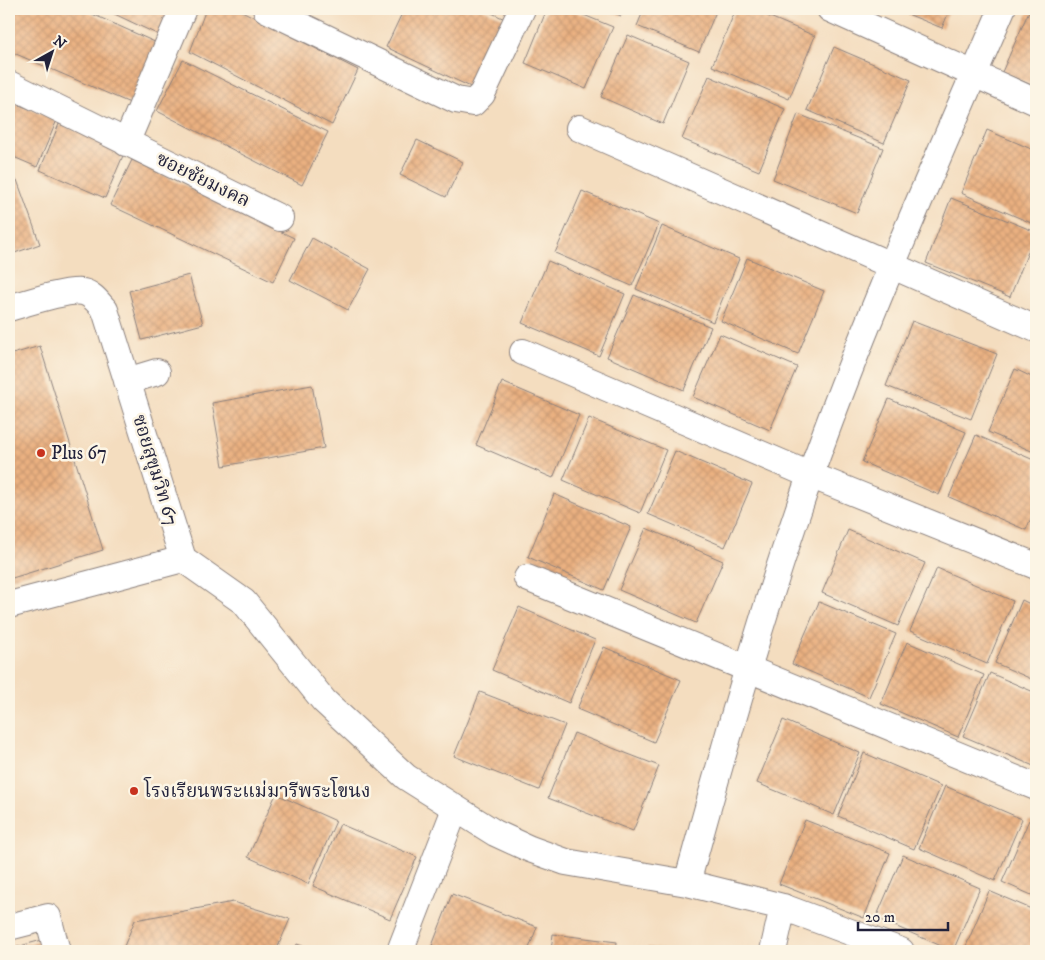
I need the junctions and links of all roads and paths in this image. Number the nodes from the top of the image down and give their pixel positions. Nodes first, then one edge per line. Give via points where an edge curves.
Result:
1 (183, 9) edge
2 (266, 9) edge
3 (522, 9) edge
4 (830, 9) edge
5 (1002, 9) edge
6 (974, 74) junction
7 (9, 84) edge
8 (1036, 102) edge
9 (579, 128) dead end
10 (126, 143) junction
11 (280, 218) dead end
12 (890, 266) junction
13 (9, 308) edge
14 (1036, 329) edge
15 (523, 352) dead end
16 (157, 372) dead end
17 (127, 381) junction
18 (810, 475) junction
19 (183, 559) junction
20 (1036, 566) edge
21 (527, 578) dead end
22 (9, 605) edge
23 (747, 667) junction
24 (1036, 787) edge
25 (455, 809) junction
26 (687, 883) junction
27 (784, 907) junction
28 (9, 927) edge
29 (57, 951) edge
30 (400, 951) edge
31 (773, 951) edge
32 (902, 951) edge

1 - 10 street
2 - 3 street via 456,100 473,103 482,94
4 - 6 street
5 - 6 street
6 - 8 street
6 - 12 street
7 - 10 street, ซอยชัยมงคล
9 - 12 street
10 - 11 street, ซอยชัยมงคล
12 - 14 street
12 - 18 street
13 - 17 street, ซอยสุขุมวิท 67 via 66,294 83,292 93,297 105,310
15 - 18 street
16 - 17 street
17 - 19 street, ซอยสุขุมวิท 67
18 - 20 street
18 - 23 street
19 - 22 street
19 - 25 street via 244,602 324,701 399,770
21 - 23 street
23 - 24 street
23 - 26 street
25 - 26 street via 530,850 566,862
25 - 30 street
26 - 27 street
27 - 31 street
27 - 32 street
28 - 29 street via 48,917

